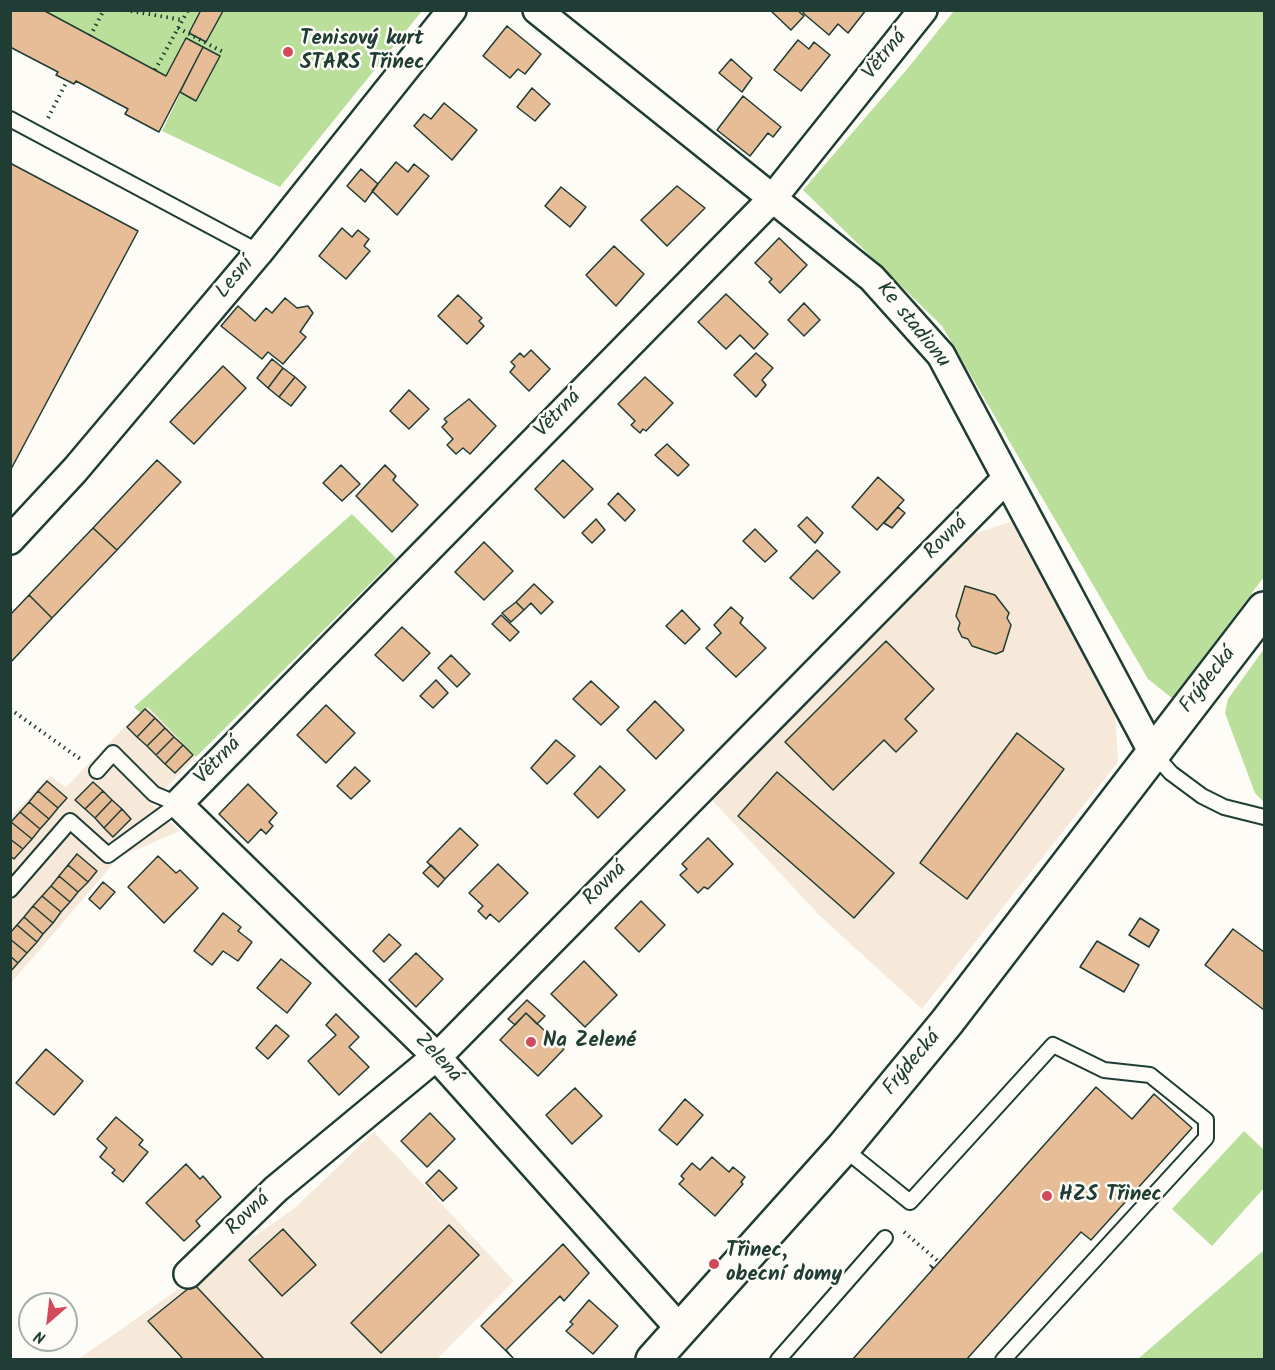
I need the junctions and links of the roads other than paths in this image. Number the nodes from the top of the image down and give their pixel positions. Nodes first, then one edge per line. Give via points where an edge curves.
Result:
1 (452, 10) edge
2 (537, 10) edge
3 (923, 10) edge
4 (10, 119) edge
5 (771, 199) junction
6 (259, 252) junction
7 (1006, 478) junction
8 (10, 540) edge
9 (1264, 609) edge
10 (1153, 753) junction
11 (97, 771) road end
12 (178, 804) junction
13 (1264, 817) edge
14 (10, 890) edge
15 (435, 1055) junction
16 (843, 1148) junction
17 (885, 1238) road end
18 (188, 1274) dead end
19 (681, 1330) junction
20 (653, 1359) edge
21 (778, 1359) edge
22 (1003, 1359) edge

1 - 6 street, Lesní
2 - 5 street, Ke stadionu
3 - 5 street, Větrná
4 - 6 lane
5 - 7 street, Ke stadionu via 872,278 941,355
5 - 12 street, Větrná
6 - 8 street, Lesní via 75,470
7 - 10 street, Ke stadionu
7 - 15 street, Rovná via 461,1033
9 - 10 main road, Frýdecká
10 - 13 lane via 1171,773 1202,796 1224,807
10 - 16 main road, Frýdecká via 947,1022
11 - 12 lane via 114,753 154,794
12 - 14 lane via 108,855 70,821
12 - 15 street, Zelená
15 - 18 street, Rovná via 276,1189
15 - 19 street, Zelená
16 - 19 main road, Frýdecká
16 - 22 lane via 910,1202 1053,1045 1104,1070 1150,1075 1206,1120 1206,1138
17 - 21 lane
19 - 20 main road, Frýdecká

